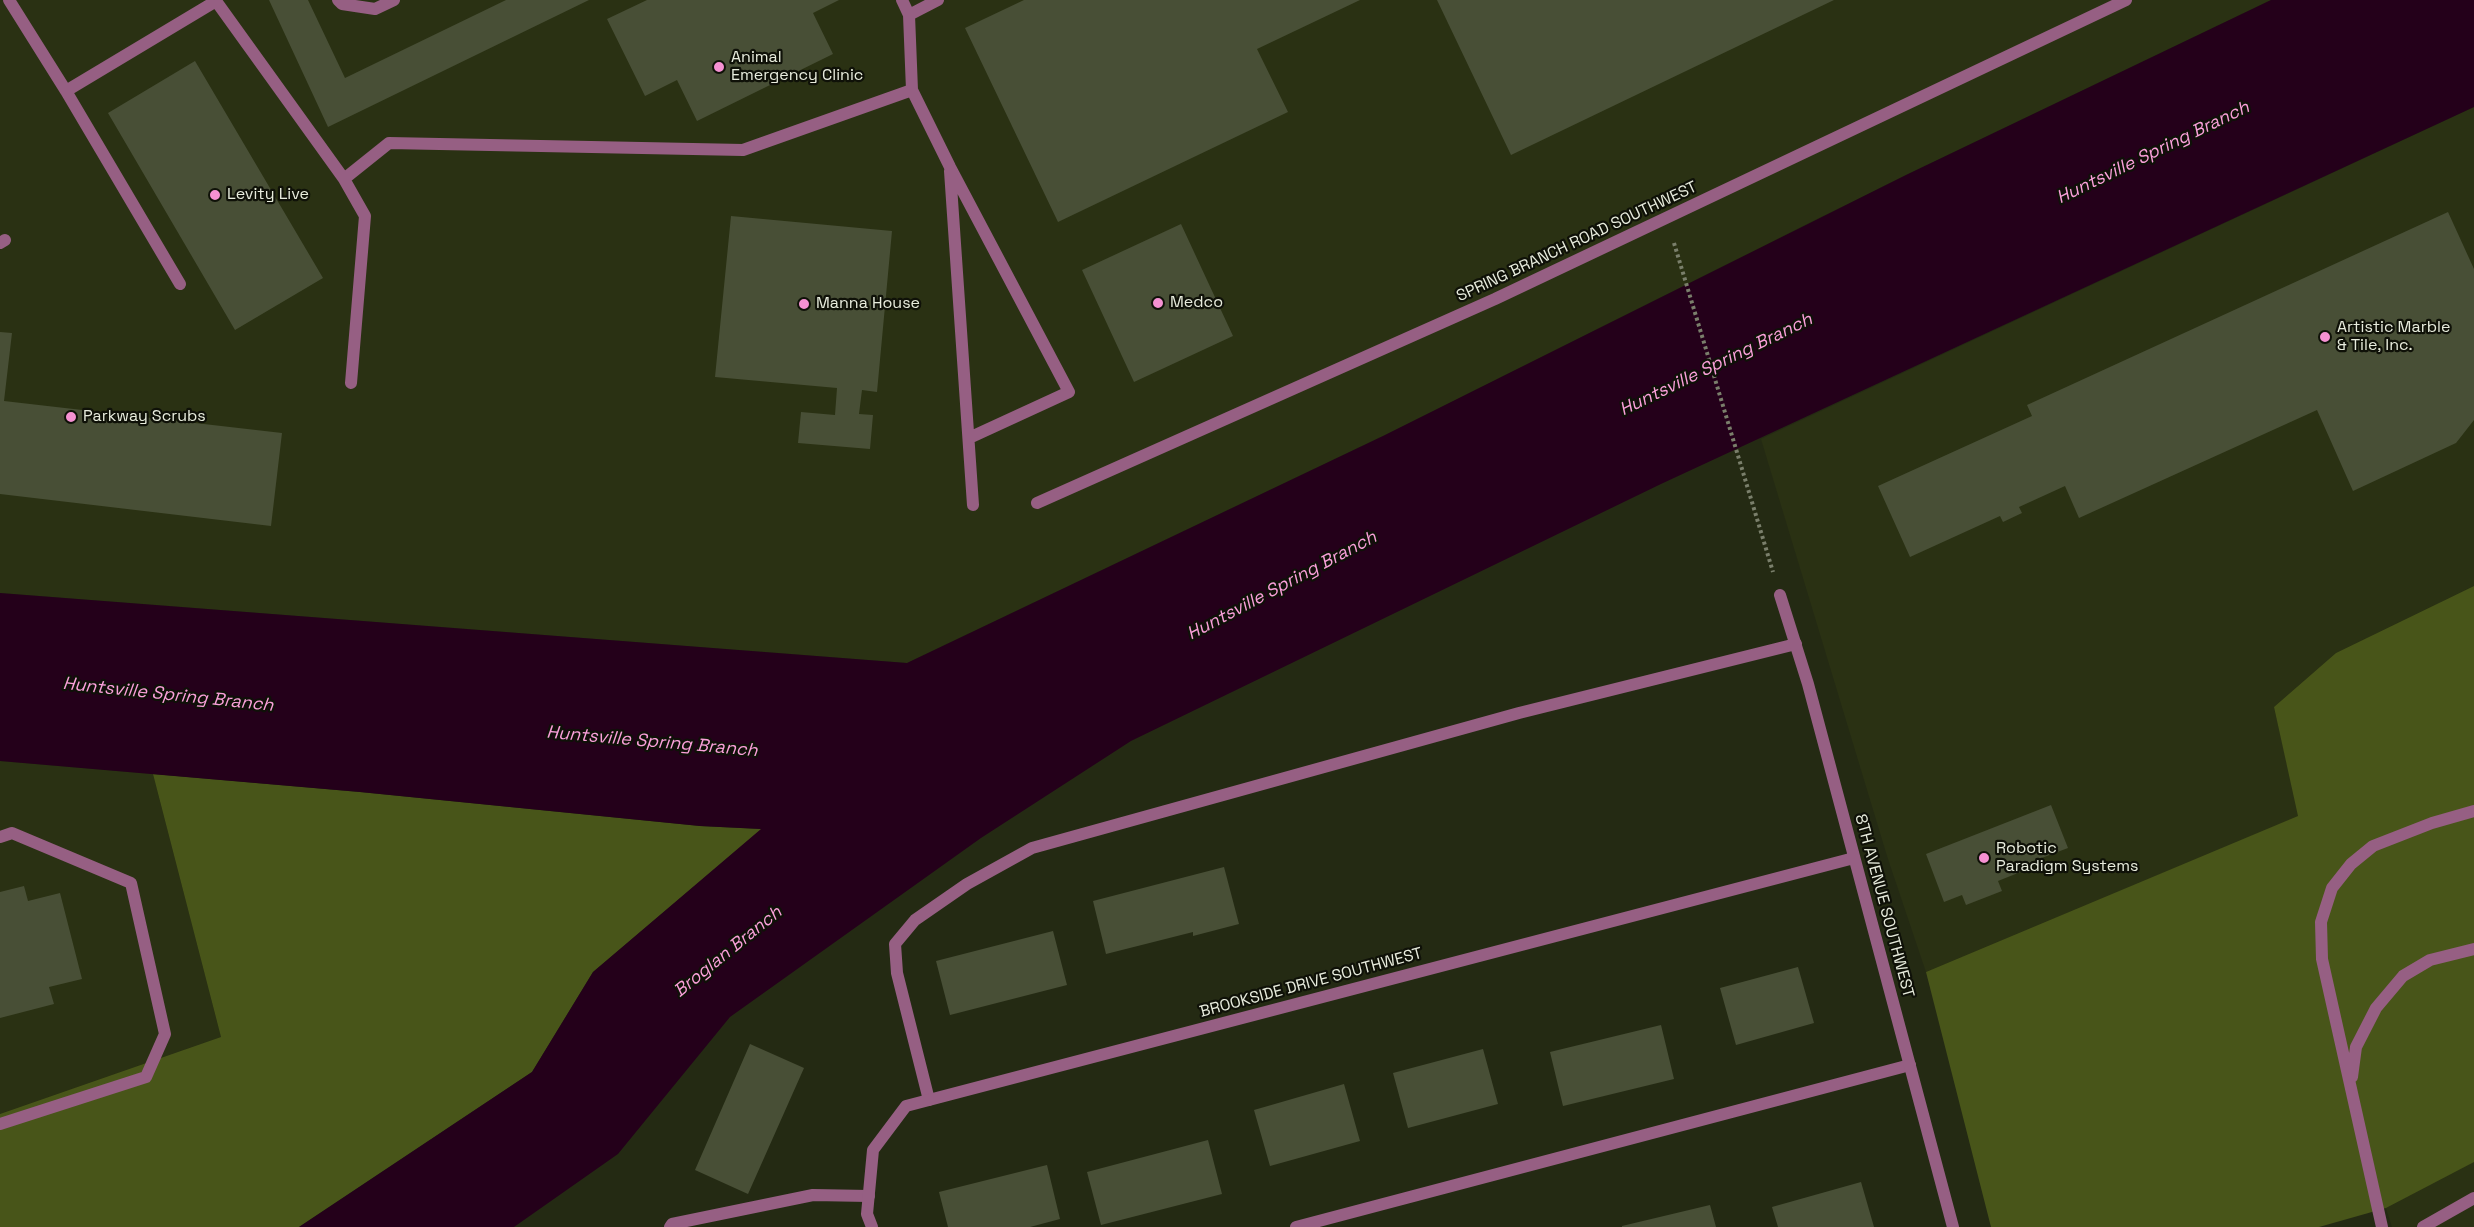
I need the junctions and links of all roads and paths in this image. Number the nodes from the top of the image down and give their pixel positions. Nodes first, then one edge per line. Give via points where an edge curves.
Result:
1 (9, 0) edge
2 (338, 0) edge
3 (394, 0) edge
4 (902, 0) edge
5 (938, 0) edge
6 (2126, 0) edge
7 (215, 1) edge
8 (909, 15) junction
9 (912, 90) junction
10 (66, 91) junction
11 (950, 167) junction
12 (344, 179) junction
13 (1676, 249) dead end
14 (180, 284) dead end
15 (351, 382) dead end
16 (969, 438) junction
17 (1037, 503) dead end
18 (974, 505) dead end
19 (1780, 595) joint
20 (1796, 644) junction
21 (2474, 811) edge
22 (0, 837) edge
23 (1854, 858) junction
24 (2474, 950) edge
25 (1910, 1065) junction
26 (2351, 1084) junction
27 (929, 1100) junction
28 (0, 1124) edge
29 (869, 1196) junction
30 (2474, 1198) edge
31 (670, 1227) edge
32 (872, 1227) edge
33 (1296, 1227) edge
34 (1953, 1227) edge
35 (2382, 1227) edge
36 (2424, 1227) edge

1 - 10 street
2 - 3 street via 375,9
4 - 8 street
5 - 8 street
6 - 17 street, SPRING BRANCH ROAD SOUTHWEST via 1495,299
7 - 10 street
7 - 12 street
8 - 9 street
9 - 11 street
9 - 12 street via 743,150 389,143
10 - 14 street
11 - 16 street
11 - 16 street via 1069,392
12 - 15 street via 365,216
13 - 19 path
16 - 18 street
19 - 20 street, 8TH AVENUE SOUTHWEST
20 - 23 street, 8TH AVENUE SOUTHWEST
20 - 27 street via 1519,713 1032,848 967,884 915,920 895,944 897,973
21 - 26 street via 2373,846 2351,864 2332,888 2321,922 2322,959
22 - 28 street via 12,833 132,883 165,1034 146,1077
23 - 25 street, 8TH AVENUE SOUTHWEST
23 - 27 street, BROOKSIDE DRIVE SOUTHWEST
24 - 26 street via 2430,960 2403,976 2376,1008 2356,1047
25 - 33 street
25 - 34 street, 8TH AVENUE SOUTHWEST
26 - 35 street
27 - 29 street, BROOKSIDE DRIVE SOUTHWEST via 906,1106 873,1150
29 - 31 street via 813,1194
29 - 32 street, BROOKSIDE DRIVE SOUTHWEST via 867,1214
30 - 36 street

